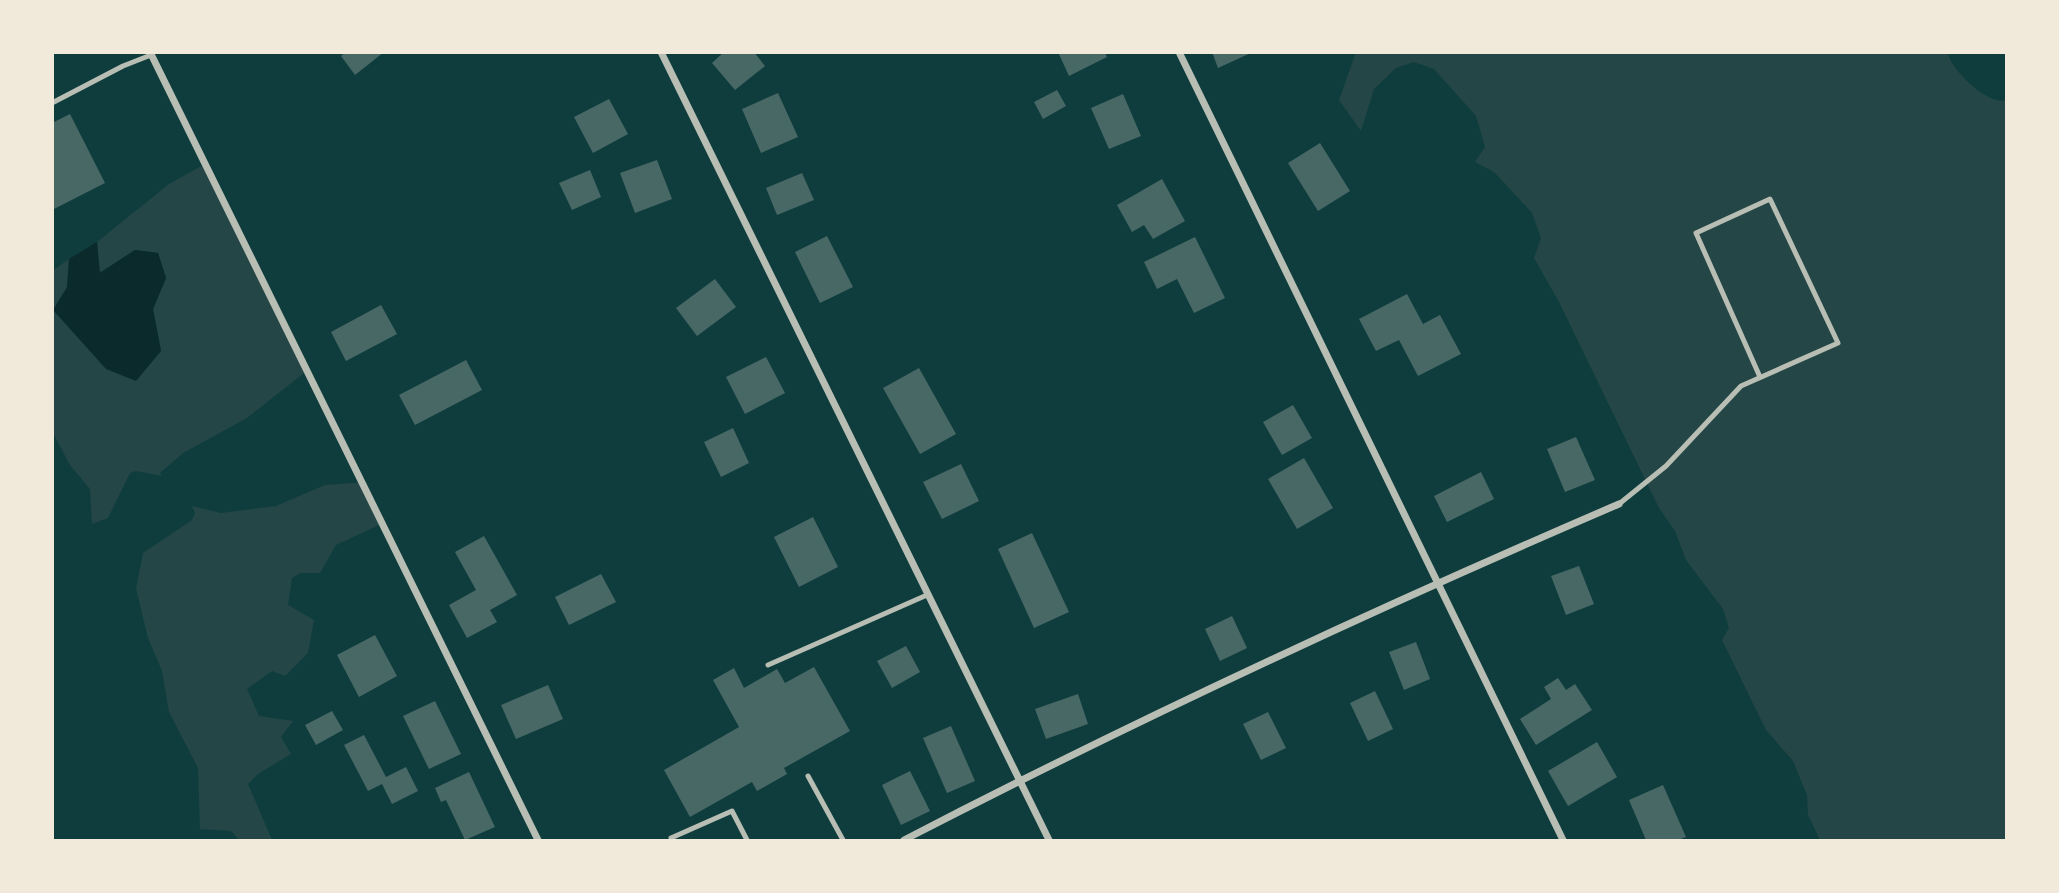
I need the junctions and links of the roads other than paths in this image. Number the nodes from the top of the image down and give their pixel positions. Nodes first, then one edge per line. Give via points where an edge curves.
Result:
1 (661, 52) edge
2 (1179, 52) edge
3 (150, 54) edge
4 (52, 103) edge
5 (1760, 377) junction
6 (1619, 504) joint
7 (1437, 582) junction
8 (928, 595) junction
9 (768, 665) dead end
10 (808, 776) dead end
11 (1020, 780) junction
12 (538, 841) edge
13 (672, 841) edge
14 (747, 841) edge
15 (843, 841) edge
16 (904, 841) edge
17 (1049, 841) edge
18 (1563, 841) edge

1 - 8 street
2 - 7 street
3 - 4 lane
3 - 12 street
5 - 5 lane via 1838,343 1770,199 1696,233
5 - 6 lane via 1741,386 1666,466
6 - 7 street
7 - 11 street
7 - 18 street
8 - 9 lane
8 - 11 street
10 - 15 lane
11 - 16 street
11 - 17 street
13 - 14 lane via 732,811

